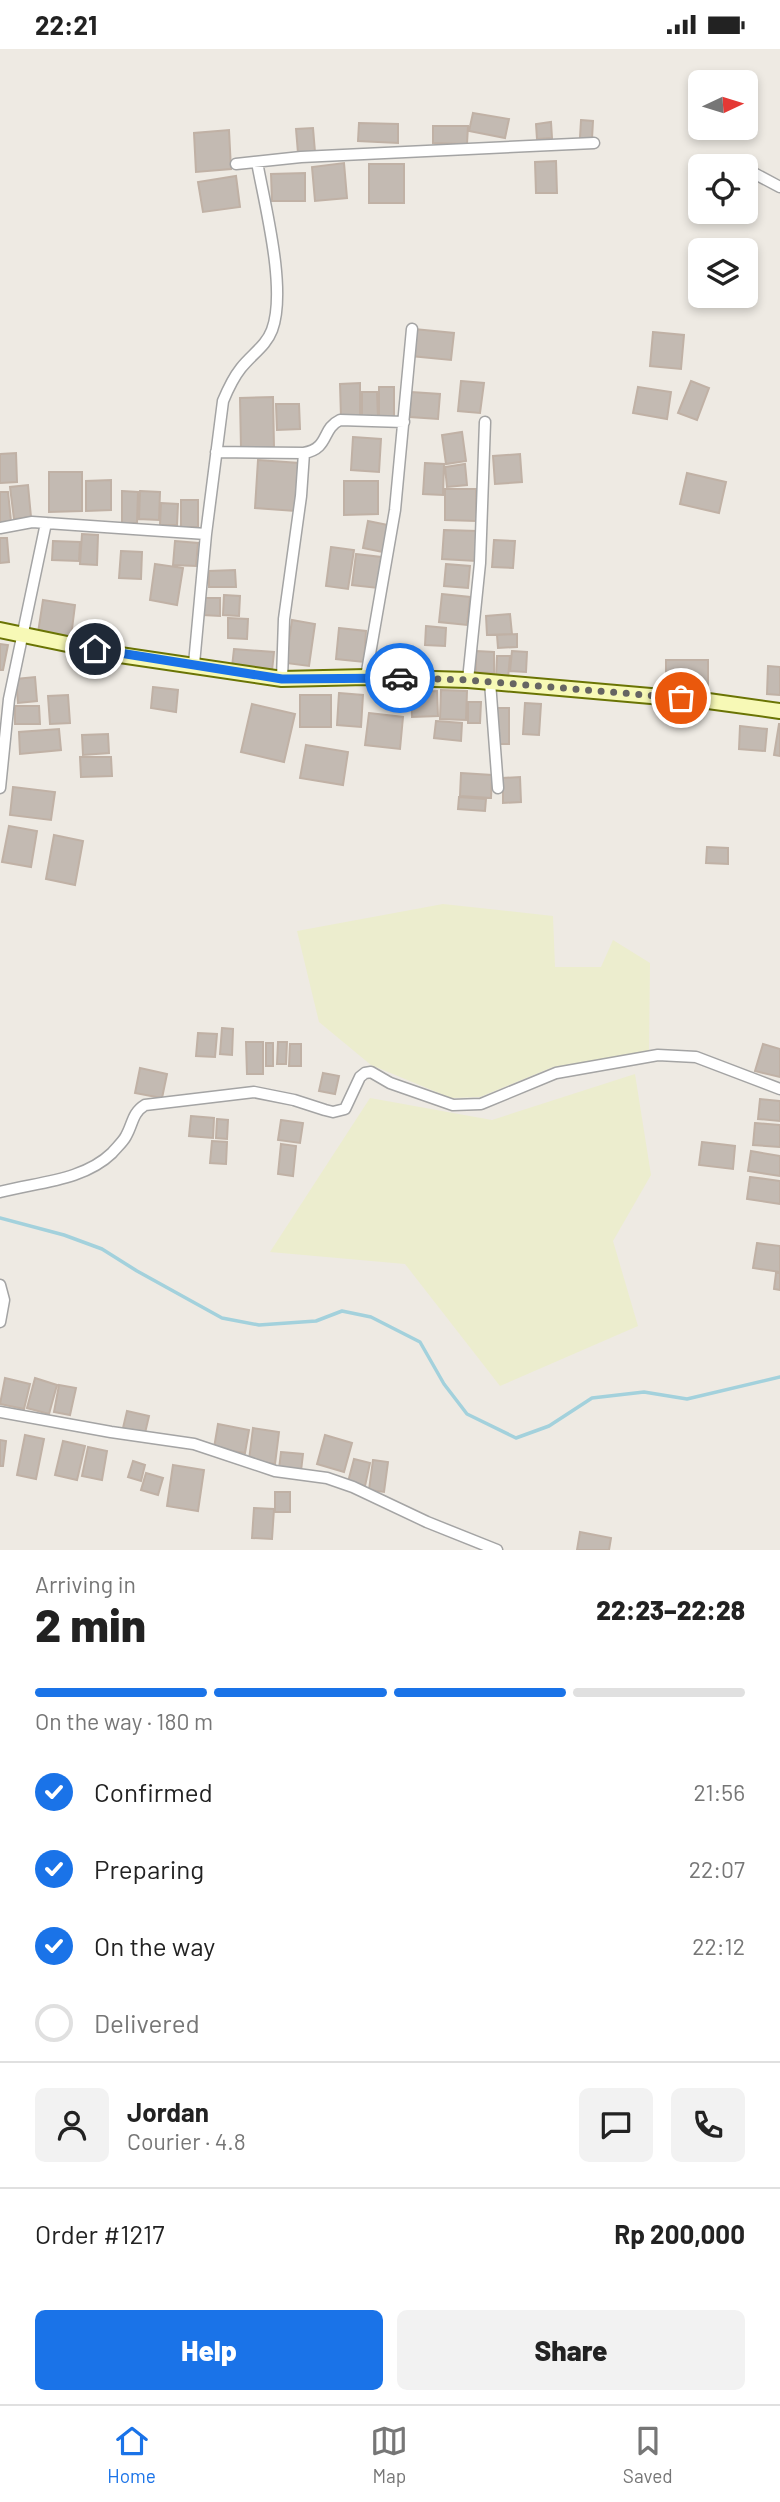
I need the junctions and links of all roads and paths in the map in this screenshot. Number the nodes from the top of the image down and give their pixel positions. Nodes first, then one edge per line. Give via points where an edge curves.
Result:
1 (594, 143) dead end
2 (257, 162) junction
3 (236, 164) dead end
4 (758, 176) edge
5 (780, 187) edge
6 (411, 329) dead end
7 (404, 422) junction
8 (485, 422) dead end
9 (216, 452) junction
10 (304, 453) junction
11 (46, 523) junction
12 (0, 528) edge
13 (206, 534) junction
14 (0, 630) edge
15 (22, 634) junction
16 (194, 664) junction
17 (366, 677) junction
18 (282, 679) junction
19 (468, 680) junction
20 (490, 682) junction
21 (4, 699) edge
22 (780, 711) edge
23 (0, 787) edge
24 (498, 787) dead end
25 (780, 1089) edge
26 (0, 1192) edge
27 (0, 1285) edge
28 (0, 1322) edge
29 (0, 1412) edge
30 (497, 1550) edge

1 - 2 street
2 - 3 street
2 - 9 street via 278,304 264,344 230,384
4 - 5 street
6 - 7 street
7 - 10 street via 340,420 333,423 322,446
7 - 17 street via 395,510
8 - 19 street via 480,563
9 - 10 street
9 - 13 street
10 - 18 street via 284,619
11 - 12 street
11 - 13 street
11 - 15 street
13 - 16 street
14 - 15 street
15 - 16 street via 120,655
15 - 21 street
16 - 18 street
17 - 18 street
17 - 19 street
19 - 20 street
20 - 22 street
20 - 24 street
21 - 23 street
25 - 26 street via 696,1057 677,1056 629,1059 556,1073 481,1104 453,1105 371,1072 360,1077 345,1109 339,1111 254,1092 145,1105 137,1110 126,1137 89,1169
27 - 28 street via 4,1300
29 - 30 street via 194,1444 275,1471 327,1478

